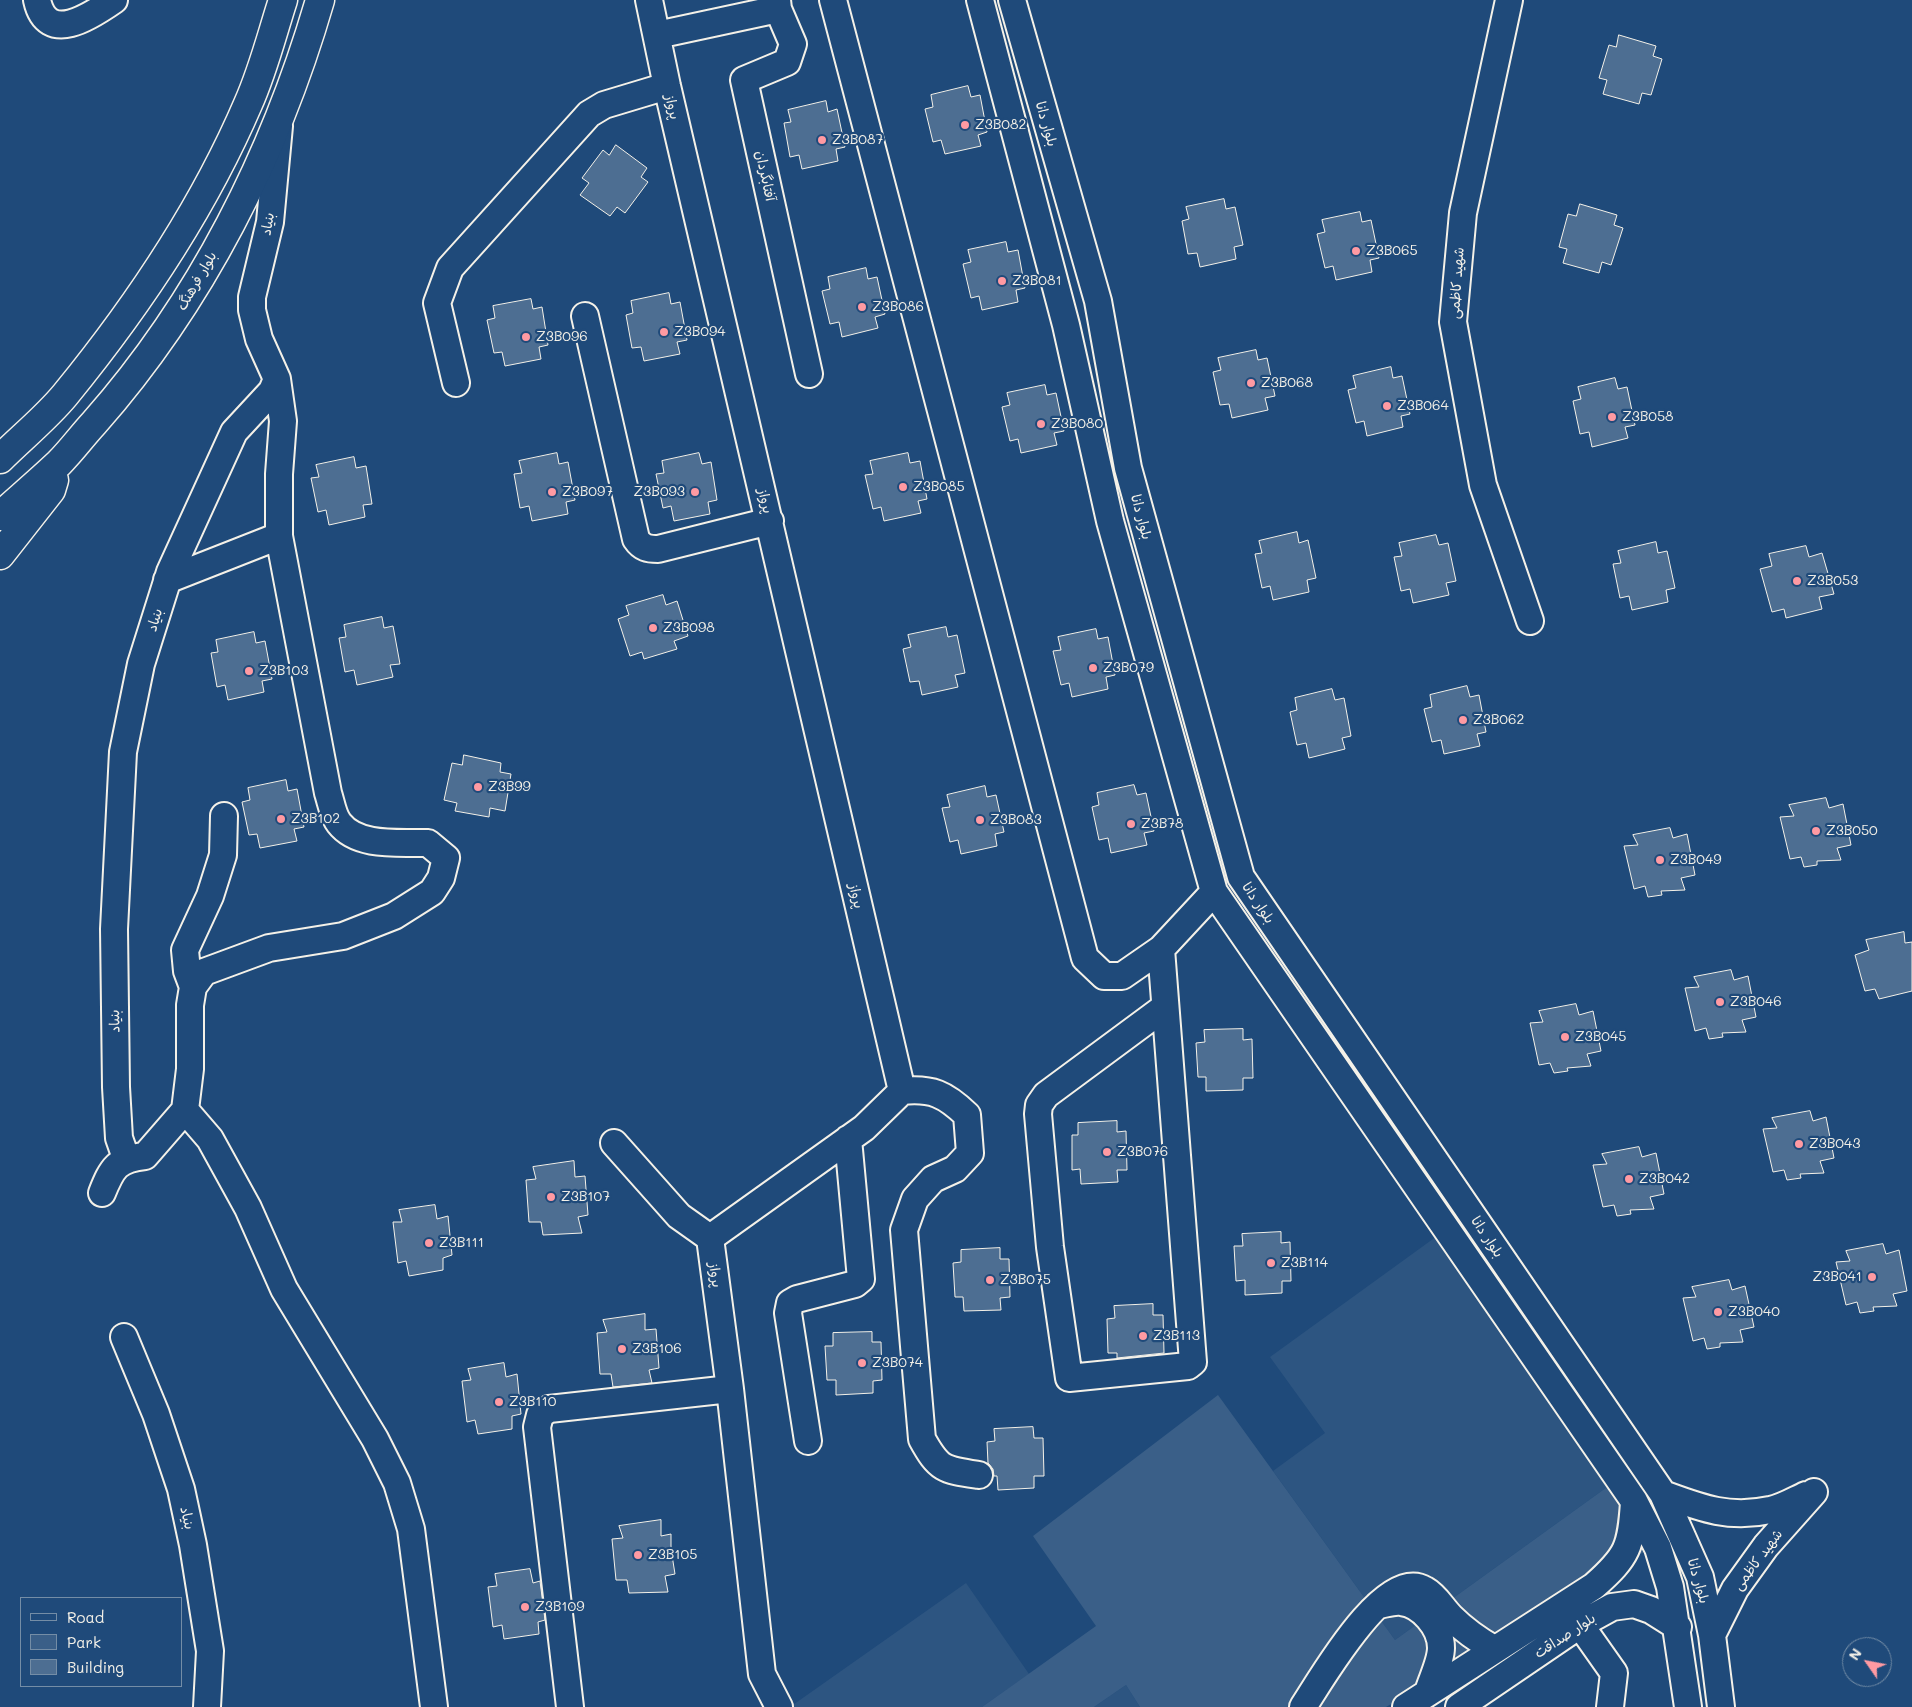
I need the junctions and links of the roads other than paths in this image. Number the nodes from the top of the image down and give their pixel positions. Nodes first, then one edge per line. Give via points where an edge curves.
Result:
1 (37, 0) edge
2 (114, 0) edge
3 (283, 0) edge
4 (649, 0) edge
5 (833, 0) edge
6 (980, 0) edge
7 (1012, 0) edge
8 (1509, 0) edge
9 (778, 4) edge
10 (319, 5) edge
11 (657, 35) junction
12 (667, 86) junction
13 (280, 117) junction
14 (585, 316) dead end
15 (809, 374) dead end
16 (276, 379) junction
17 (456, 383) dead end
18 (64, 396) junction
19 (0, 430) edge
20 (0, 459) edge
21 (60, 462) junction
22 (0, 516) edge
23 (770, 521) junction
24 (279, 536) junction
25 (0, 555) edge
26 (167, 580) junction
27 (1530, 621) dead end
28 (224, 816) dead end
29 (1214, 892) junction
30 (1160, 949) junction
31 (193, 987) junction
32 (1165, 1007) junction
33 (902, 1091) junction
34 (185, 1110) junction
35 (848, 1139) junction
36 (614, 1143) dead end
37 (126, 1158) junction
38 (102, 1193) dead end
39 (710, 1238) junction
40 (124, 1337) dead end
41 (730, 1389) junction
42 (808, 1441) dead end
43 (979, 1475) dead end
44 (1663, 1494) junction
45 (1634, 1501) junction
46 (1377, 1605) junction
47 (1573, 1615) junction
48 (1678, 1627) junction
49 (1712, 1636) junction
50 (1494, 1649) junction
51 (1428, 1692) junction
52 (207, 1707) edge
53 (434, 1707) edge
54 (570, 1707) edge
55 (779, 1707) edge
56 (1303, 1707) edge
57 (1406, 1707) edge
58 (1459, 1707) edge
59 (1610, 1707) edge
60 (1688, 1707) edge
61 (1721, 1707) edge

1 - 2 street via 49,22 66,26 92,16
3 - 10 main road
3 - 18 main road via 249,103 206,191 170,250
4 - 11 street, پرواز
5 - 30 street via 1085,958 1104,976 1122,976
6 - 29 street, بلوار دانا via 1066,324 1110,521
7 - 44 street, بلوار دانا via 1098,301 1128,468 1241,877
8 - 27 street, شهید کاظمی via 1463,213 1453,322 1483,485
9 - 11 street, آفتابگردان
9 - 15 street, آفتابگردان via 793,44 786,62 744,80
10 - 13 main road, بلوار فرهنگ
11 - 12 street, پرواز
12 - 17 street via 604,105 589,114 450,268 437,303
12 - 23 street, پرواز
13 - 16 street, بنیاد via 270,222 252,297 259,339
13 - 21 main road, بلوار فرهنگ via 247,195 182,309 123,390
14 - 23 street via 640,545 658,549
16 - 24 street via 283,421
16 - 26 street, بنیاد via 272,391 234,432
18 - 19 main road via 42,401 13,425
18 - 20 main road
21 - 22 main road, بلوار فرهنگ
21 - 25 main road via 51,490
23 - 33 street, پرواز
24 - 26 street
24 - 31 street via 328,793 338,823 356,837 384,842 428,842 446,858 441,878 432,892 394,916 343,936 269,948 204,972
26 - 37 street, بنیاد via 141,664 123,752 114,929 116,1087 119,1138
28 - 31 street via 223,855 210,896 185,950
29 - 30 street
29 - 45 street, بلوار دانا
30 - 32 street
31 - 34 street
32 - 32 street via 1046,1095 1040,1105 1038,1114 1050,1246 1069,1378 1188,1366 1193,1362
33 - 35 street
33 - 43 street via 922,1089 951,1100 967,1115 970,1153 955,1169 933,1179 914,1199 904,1230 922,1439 933,1459 948,1471
34 - 37 street via 145,1156
34 - 53 street via 210,1139 248,1208 284,1289 375,1439 397,1483 411,1529
35 - 39 street
35 - 42 street via 861,1279 855,1284 797,1298 790,1303 788,1313
36 - 39 street via 679,1216
37 - 38 street via 111,1170
39 - 41 street, پرواز
40 - 52 street, بنیاد via 156,1414 181,1489 210,1651
41 - 54 street via 549,1409 540,1415 537,1427
41 - 55 street, پرواز via 762,1674
44 - 49 street, بلوار دانا via 1700,1577
44 - 49 street, شهید کاظمی via 1707,1510 1737,1515 1772,1510 1814,1492 1766,1546 1735,1590
45 - 47 street, بلوار صداقت via 1632,1537 1618,1565 1594,1586
45 - 48 street, بلوار دانا via 1658,1548
46 - 50 street via 1394,1591 1409,1586 1422,1588 1467,1632
46 - 51 street via 1399,1602 1412,1605 1426,1615 1438,1631 1441,1648
46 - 56 street via 1357,1628
47 - 48 street, بلوار صداقت via 1634,1604 1651,1610
47 - 50 street, بلوار صداقت
47 - 58 street, بلوار صداقت
47 - 59 street via 1614,1673
48 - 60 street, بلوار دانا
49 - 61 street, بلوار دانا
50 - 51 street, بلوار صداقت
51 - 57 street, بلوار صداقت

